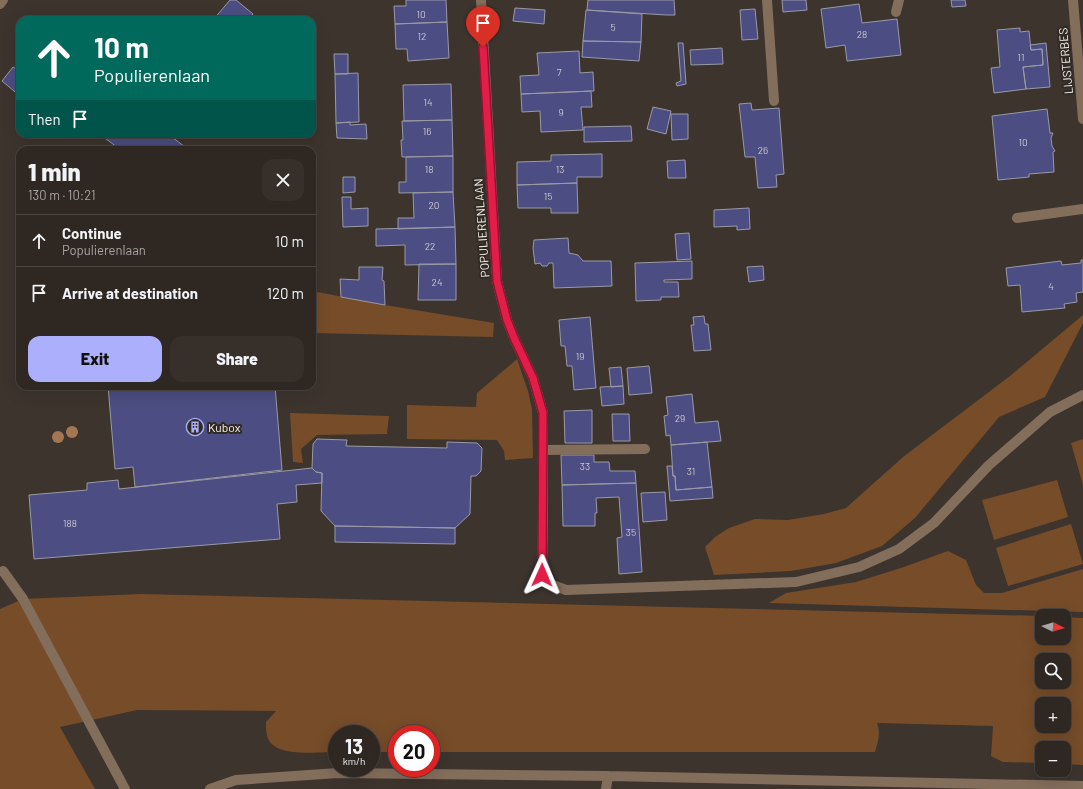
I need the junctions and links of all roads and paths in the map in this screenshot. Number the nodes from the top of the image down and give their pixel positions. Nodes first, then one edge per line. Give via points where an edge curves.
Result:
1 (3, 0) edge
2 (481, 0) edge
3 (767, 0) edge
4 (899, 0) edge
5 (1073, 0) edge
6 (0, 4) edge
7 (896, 12) dead end
8 (774, 101) dead end
9 (1083, 120) edge
10 (1083, 209) edge
11 (1017, 218) dead end
12 (1083, 395) edge
13 (645, 449) dead end
14 (543, 450) junction
15 (3, 571) dead end
16 (608, 776) junction
17 (1083, 786) edge
18 (125, 789) edge
19 (210, 789) edge
20 (606, 789) edge

1 - 6 street
2 - 14 street, POPULIERENLAAN via 497,281 507,320 533,378 543,413
3 - 8 street
4 - 7 street
5 - 9 street, LIJSTERBES
10 - 11 street
12 - 14 street, POPULIERENLAAN via 1050,412 989,465 934,523 899,549 859,567 796,582 566,590 550,584 542,575
13 - 14 street
15 - 18 street via 23,599
16 - 17 street
16 - 19 street via 338,773 236,780
16 - 20 street

